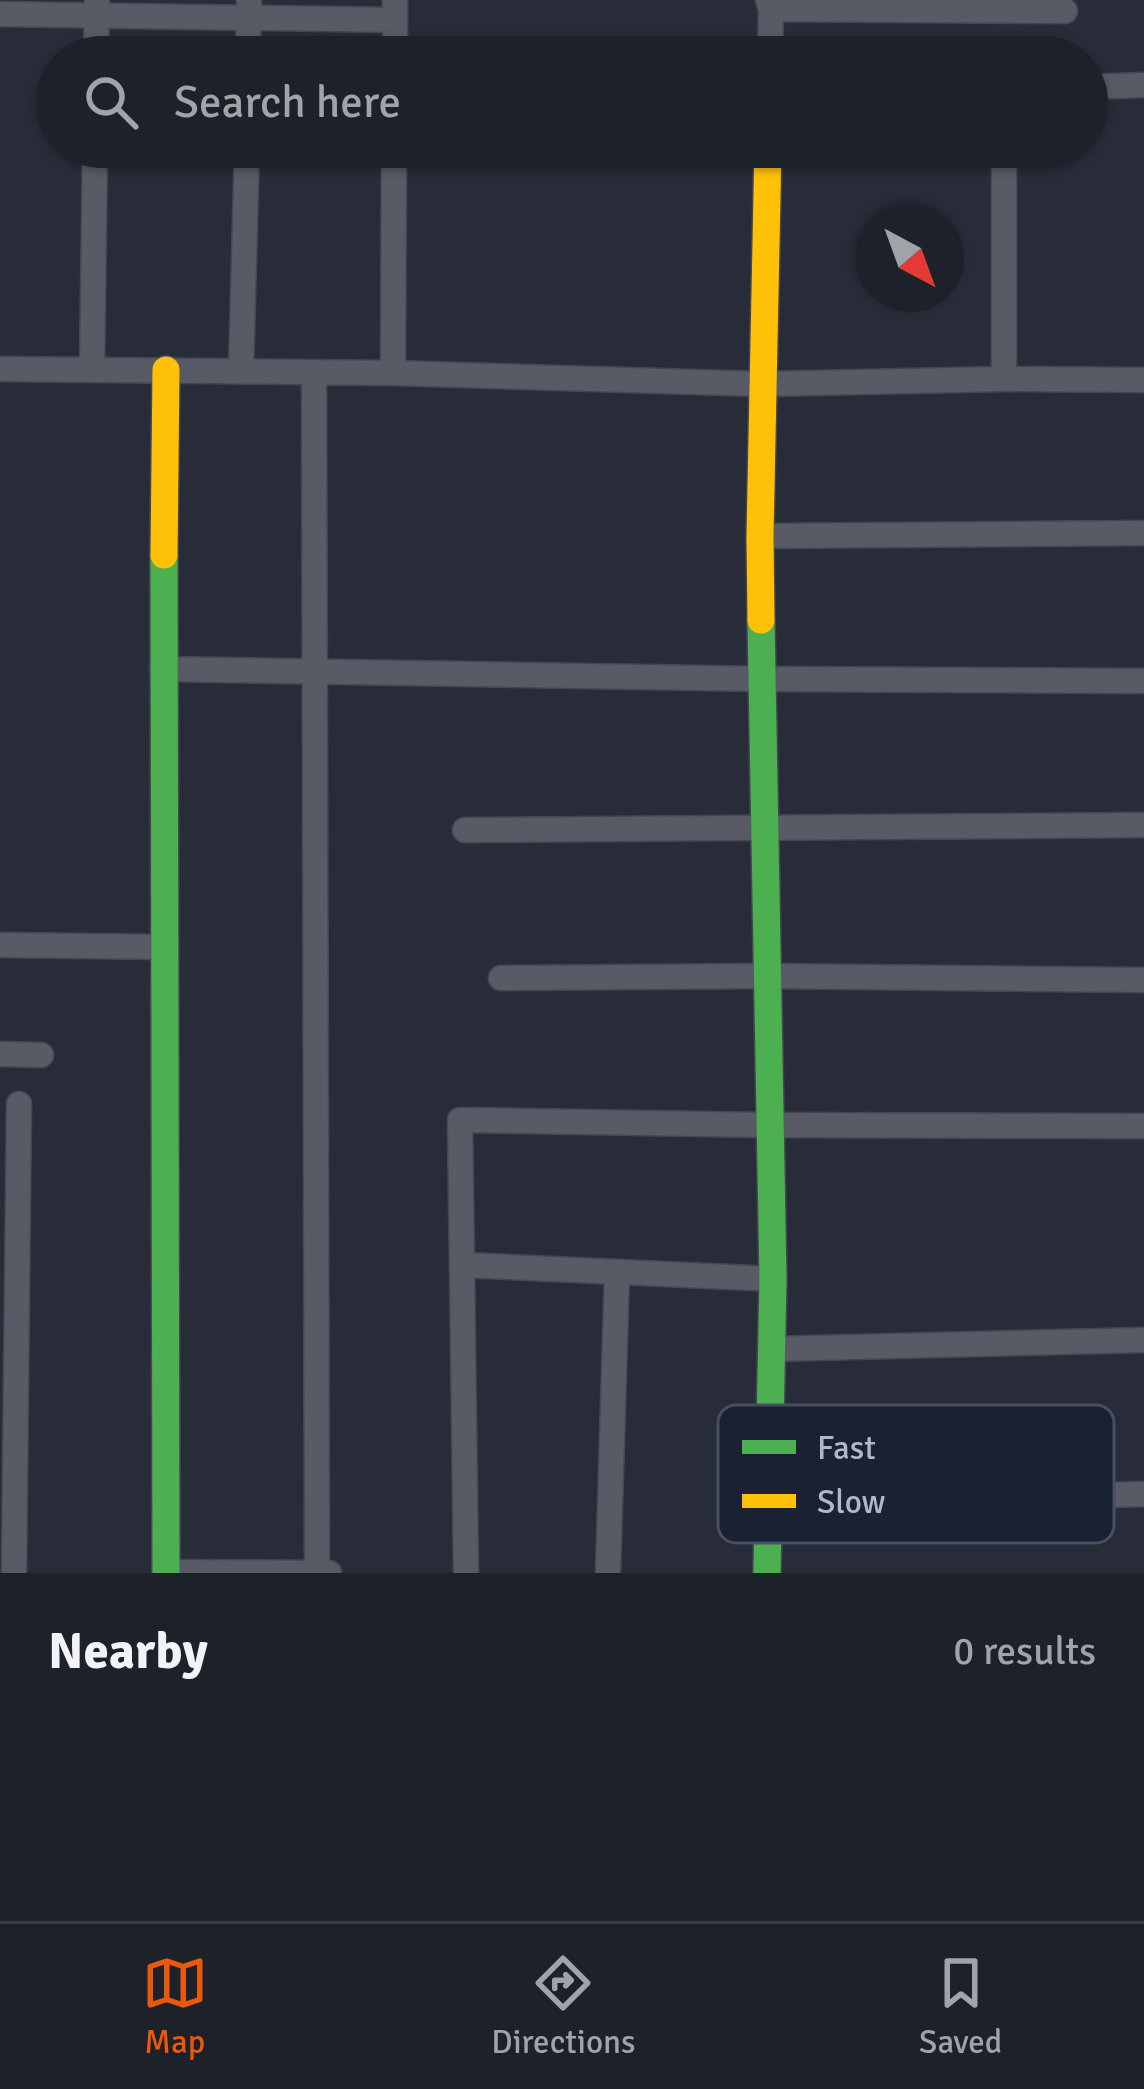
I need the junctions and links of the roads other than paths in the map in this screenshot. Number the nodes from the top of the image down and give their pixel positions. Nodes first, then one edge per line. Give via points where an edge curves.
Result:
1 (769, 4) edge
2 (97, 8) edge
3 (248, 9) edge
4 (395, 10) edge
5 (1065, 11) dead end
6 (0, 14) edge
7 (770, 36) edge
8 (1108, 86) edge
9 (1144, 86) edge
10 (95, 168) edge
11 (247, 168) edge
12 (394, 168) edge
13 (768, 168) edge
14 (1004, 168) edge
15 (0, 368) edge
16 (92, 370) junction
17 (166, 370) junction
18 (241, 371) junction
19 (314, 373) junction
20 (393, 373) junction
21 (1004, 379) junction
22 (1144, 380) edge
23 (763, 385) junction
24 (1144, 533) edge
25 (760, 536) junction
26 (162, 668) junction
27 (314, 671) junction
28 (763, 679) junction
29 (1144, 681) edge
30 (1144, 825) edge
31 (766, 828) junction
32 (465, 830) dead end
33 (0, 945) edge
34 (165, 947) junction
35 (768, 976) junction
36 (501, 978) dead end
37 (1144, 980) edge
38 (0, 1054) edge
39 (41, 1055) dead end
40 (20, 1104) dead end
41 (768, 1125) junction
42 (1144, 1126) edge
43 (464, 1265) junction
44 (617, 1272) junction
45 (773, 1279) junction
46 (1144, 1340) edge
47 (771, 1349) junction
48 (770, 1405) edge
49 (1144, 1495) edge
50 (1114, 1496) edge
51 (768, 1543) edge
52 (166, 1572) edge
53 (14, 1573) edge
54 (316, 1573) edge
55 (329, 1573) edge
56 (466, 1573) edge
57 (608, 1573) edge
58 (767, 1573) edge

1 - 5 street
1 - 7 street
2 - 3 street
2 - 6 street
3 - 4 street
8 - 9 street
10 - 16 street
11 - 18 street
12 - 20 street
13 - 23 street
14 - 21 street
15 - 16 street
16 - 17 street
17 - 18 street
17 - 26 street
18 - 19 street
19 - 20 street
19 - 27 street
20 - 23 street
21 - 22 street
21 - 23 street
23 - 25 street
24 - 25 street
25 - 28 street
26 - 27 street
26 - 34 street
27 - 28 street
27 - 54 street
28 - 29 street
28 - 31 street
30 - 31 street
31 - 32 street
31 - 35 street
33 - 34 street
34 - 52 street
35 - 36 street
35 - 37 street
35 - 41 street
38 - 39 street
40 - 53 street
41 - 42 street
41 - 43 street via 460,1120
41 - 45 street
43 - 44 street
43 - 56 street
44 - 45 street
44 - 57 street
45 - 47 street
46 - 47 street
47 - 48 street
49 - 50 street
51 - 58 street
52 - 54 street
54 - 55 street

